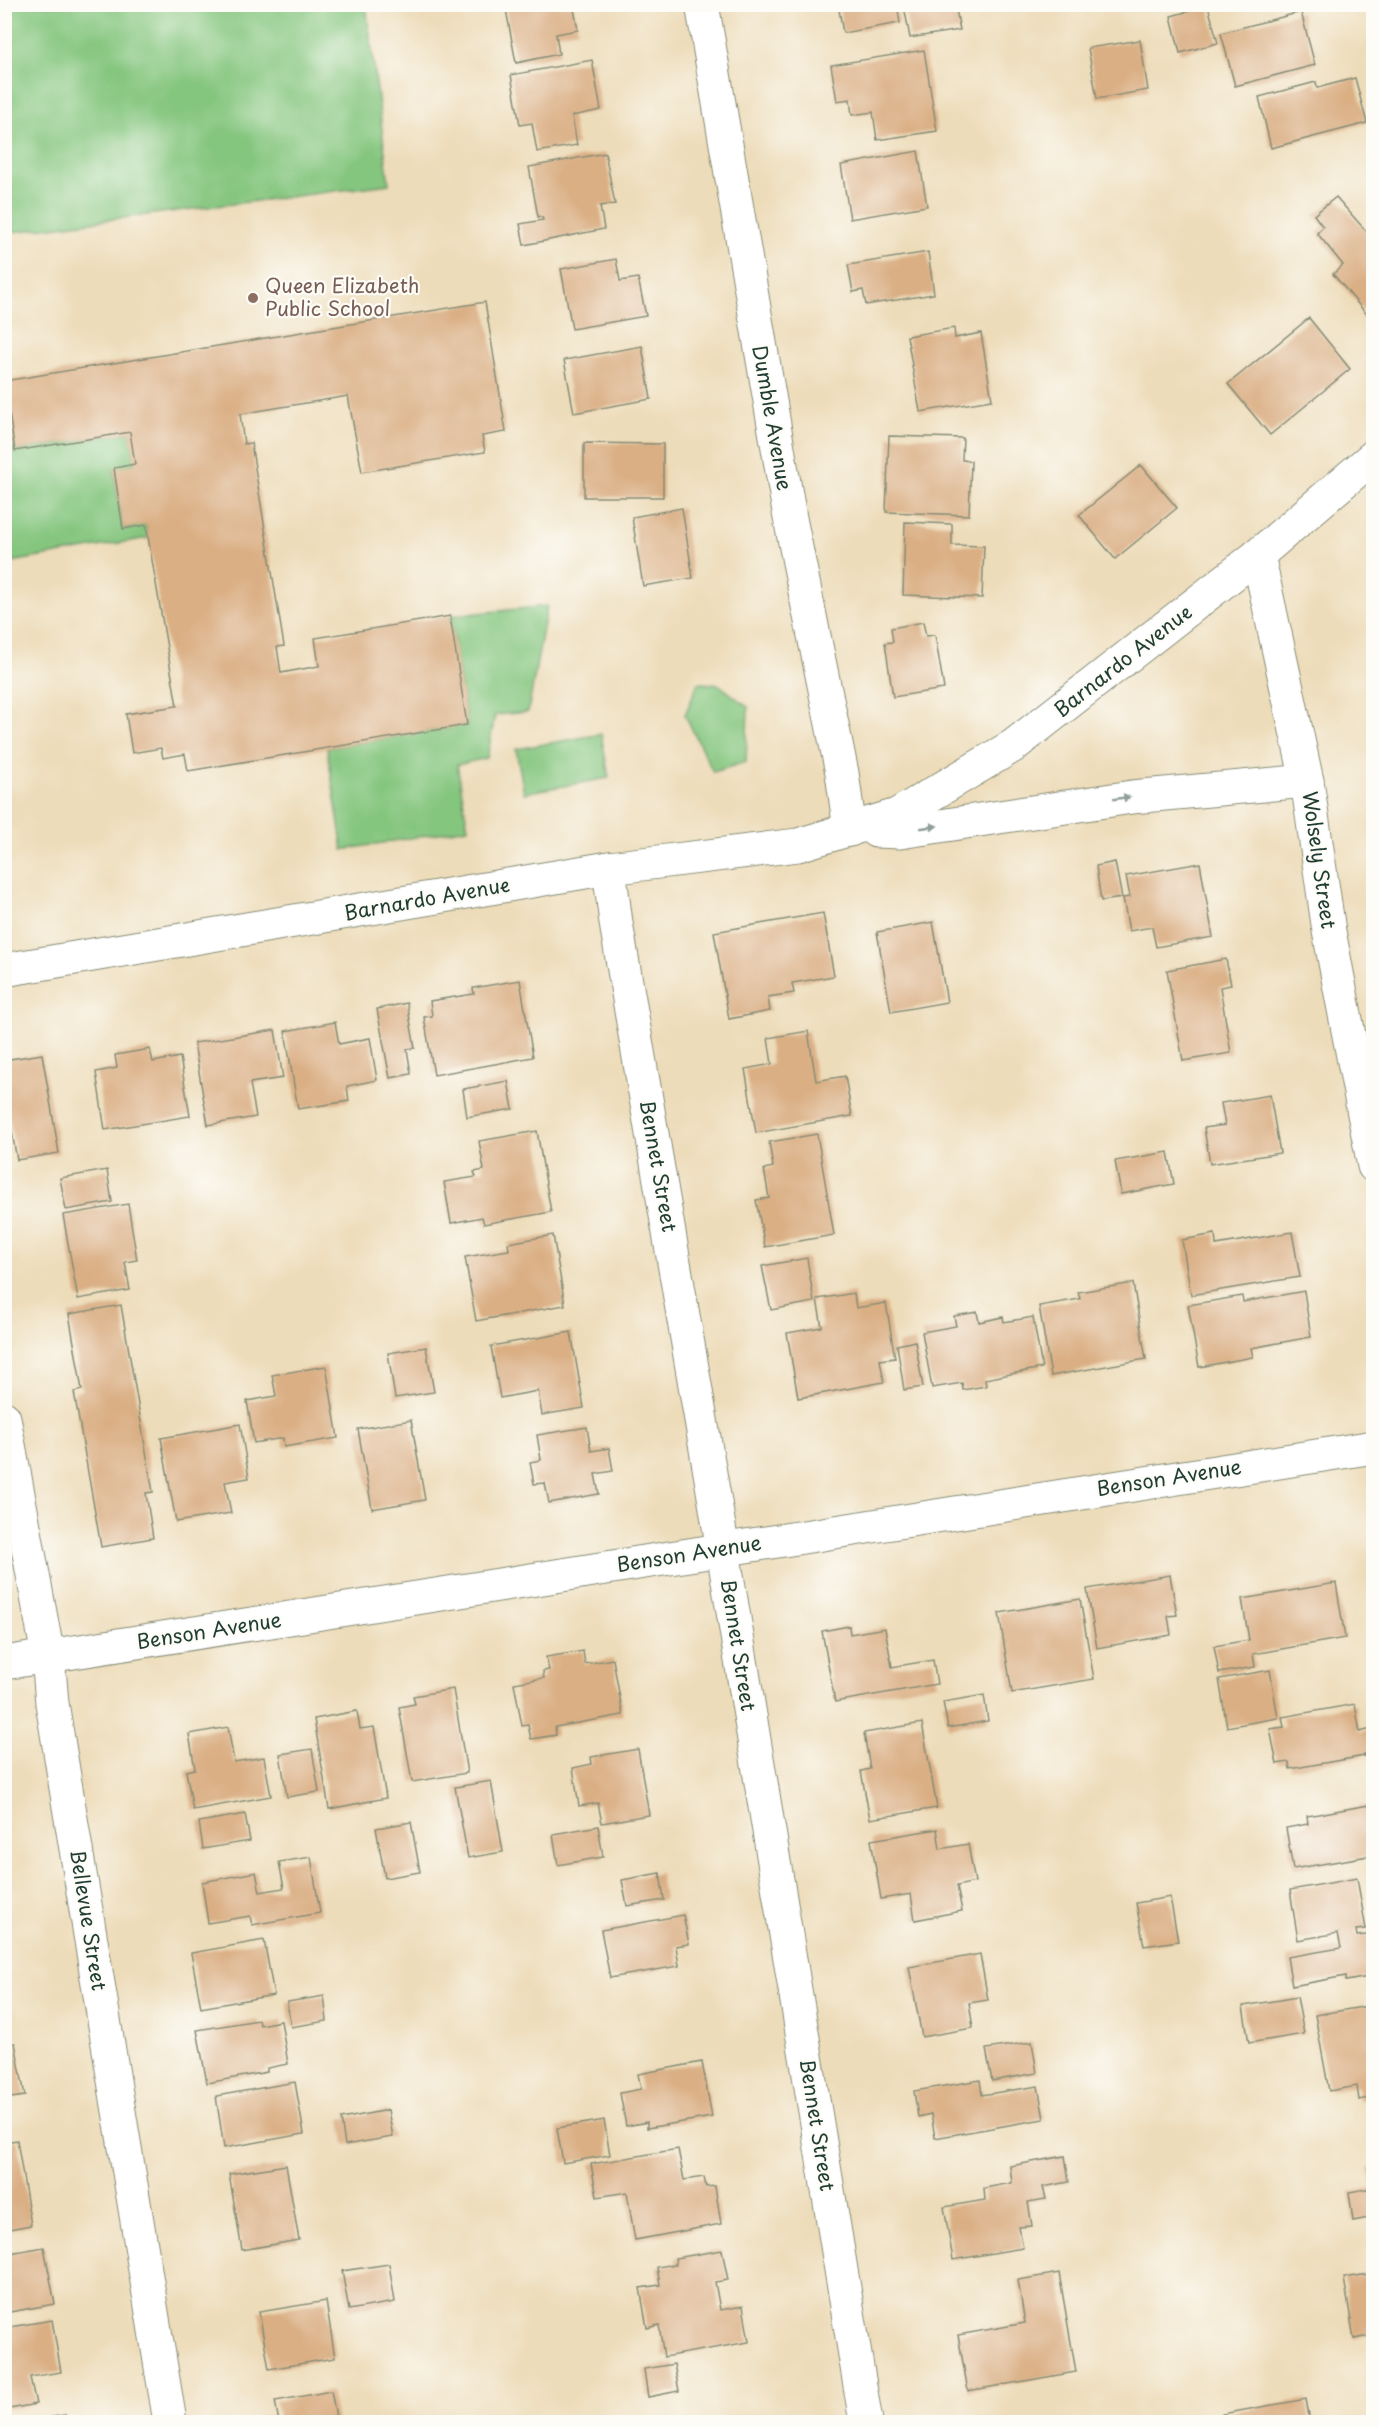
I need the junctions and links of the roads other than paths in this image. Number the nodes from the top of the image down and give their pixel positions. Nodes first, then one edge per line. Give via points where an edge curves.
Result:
1 (702, 4) edge
2 (1374, 456) edge
3 (1258, 555) junction
4 (1307, 781) junction
5 (850, 830) junction
6 (609, 868) junction
7 (4, 970) edge
8 (1374, 1166) edge
9 (4, 1418) edge
10 (1374, 1446) edge
11 (722, 1549) junction
12 (48, 1656) junction
13 (4, 1663) edge
14 (170, 2422) edge
15 (866, 2422) edge

1 - 5 street, Dumble Avenue via 788,506
2 - 3 street, Barnardo Avenue
3 - 4 street, Wolsely Street
3 - 5 street, Barnardo Avenue via 1013,746 897,815
5 -> 4 street, Barnardo Avenue via 900,832 1132,797
4 - 8 street, Wolsely Street via 1329,931
5 - 6 street, Barnardo Avenue via 798,845
6 - 7 street, Barnardo Avenue
6 - 11 street, Bennet Street
9 - 12 street, Bellevue Street
10 - 11 street, Benson Avenue
11 - 12 street, Benson Avenue
11 - 15 street, Bennet Street
12 - 13 street, Benson Avenue
12 - 14 street, Bellevue Street via 56,1727

